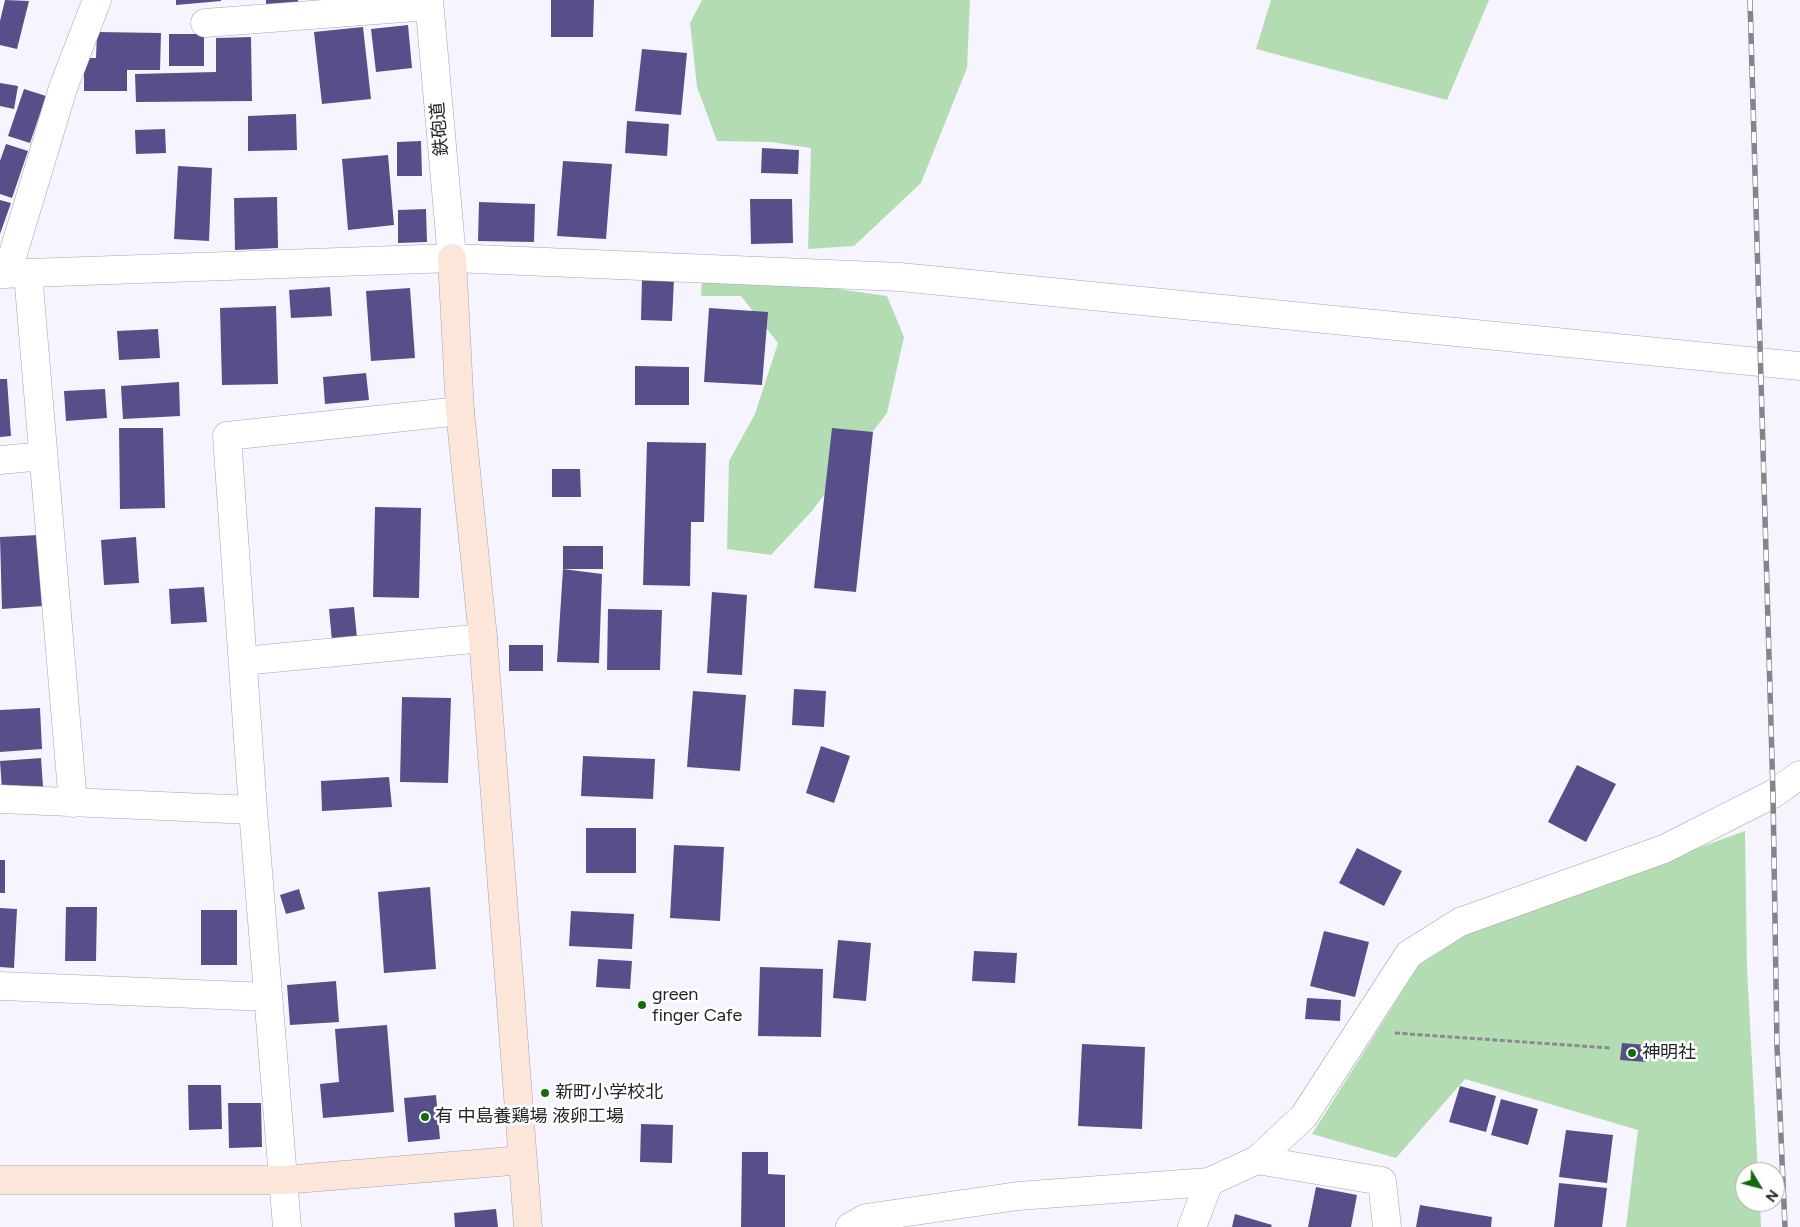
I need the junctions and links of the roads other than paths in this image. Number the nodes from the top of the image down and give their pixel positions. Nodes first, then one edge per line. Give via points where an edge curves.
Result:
1 (97, 0) edge
2 (429, 3) edge
3 (205, 23) dead end
4 (452, 258) junction
5 (12, 274) edge
6 (1800, 366) edge
7 (460, 412) junction
8 (43, 456) junction
9 (0, 460) edge
10 (483, 638) junction
11 (243, 661) junction
12 (1800, 775) edge
13 (0, 799) edge
14 (73, 802) junction
15 (253, 810) junction
16 (0, 986) edge
17 (268, 997) junction
18 (523, 1160) junction
19 (1257, 1160) junction
20 (0, 1180) edge
21 (284, 1180) junction
22 (1209, 1182) junction
23 (287, 1227) edge
24 (528, 1227) edge
25 (850, 1227) edge
26 (1192, 1227) edge
27 (1387, 1227) edge

1 - 5 street via 63,88
2 - 3 street
2 - 4 street, 鉄砲道
4 - 5 street
4 - 6 street via 900,277
4 - 7 street
5 - 8 street
7 - 10 street
7 - 11 street via 226,436
8 - 9 street
8 - 14 street
10 - 11 street
10 - 18 street
11 - 15 street
12 - 19 street via 1773,794 1664,848 1460,922 1409,954 1304,1116
13 - 14 street
14 - 15 street
15 - 17 street
16 - 17 street
17 - 21 street
18 - 21 street
18 - 24 street
19 - 22 street
19 - 27 street via 1382,1181
20 - 21 street
21 - 23 street
22 - 25 street via 1018,1196 866,1218
22 - 26 street

